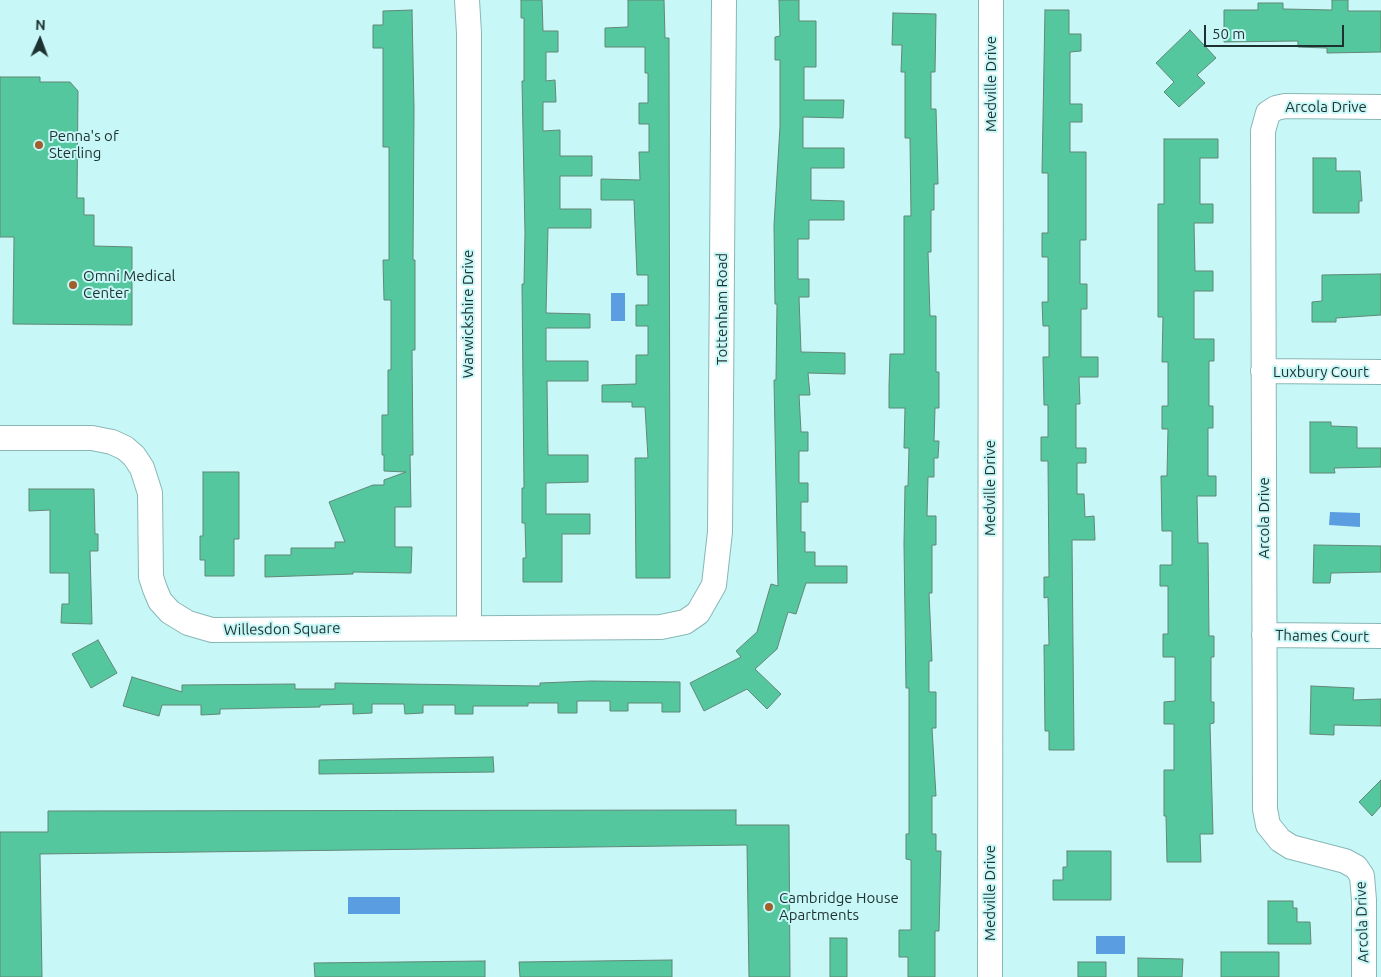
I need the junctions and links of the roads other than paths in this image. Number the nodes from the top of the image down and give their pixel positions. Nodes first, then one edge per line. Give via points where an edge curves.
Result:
1 (467, 0) edge
2 (724, 0) edge
3 (991, 0) edge
4 (1381, 107) edge
5 (1263, 371) junction
6 (1381, 372) edge
7 (0, 438) edge
8 (698, 613) joint
9 (469, 627) junction
10 (1264, 635) junction
11 (1381, 636) edge
12 (990, 977) edge
13 (1364, 977) edge

1 - 9 street, Warwickshire Drive
2 - 8 street, Tottenham Road via 720,532 714,585
3 - 12 street, Medville Drive
4 - 5 street, Arcola Drive via 1284,106 1268,113 1264,121
5 - 6 street, Luxbury Court
5 - 10 street, Arcola Drive
7 - 9 street, Willesdon Square via 92,438 112,442 134,456 150,492 151,577 155,590 170,612 188,623 212,630
8 - 9 street, Willesdon Square via 685,622 660,627
10 - 11 street, Thames Court
10 - 13 street, Arcola Drive via 1264,780 1268,825 1290,847 1345,861 1356,867 1362,876

